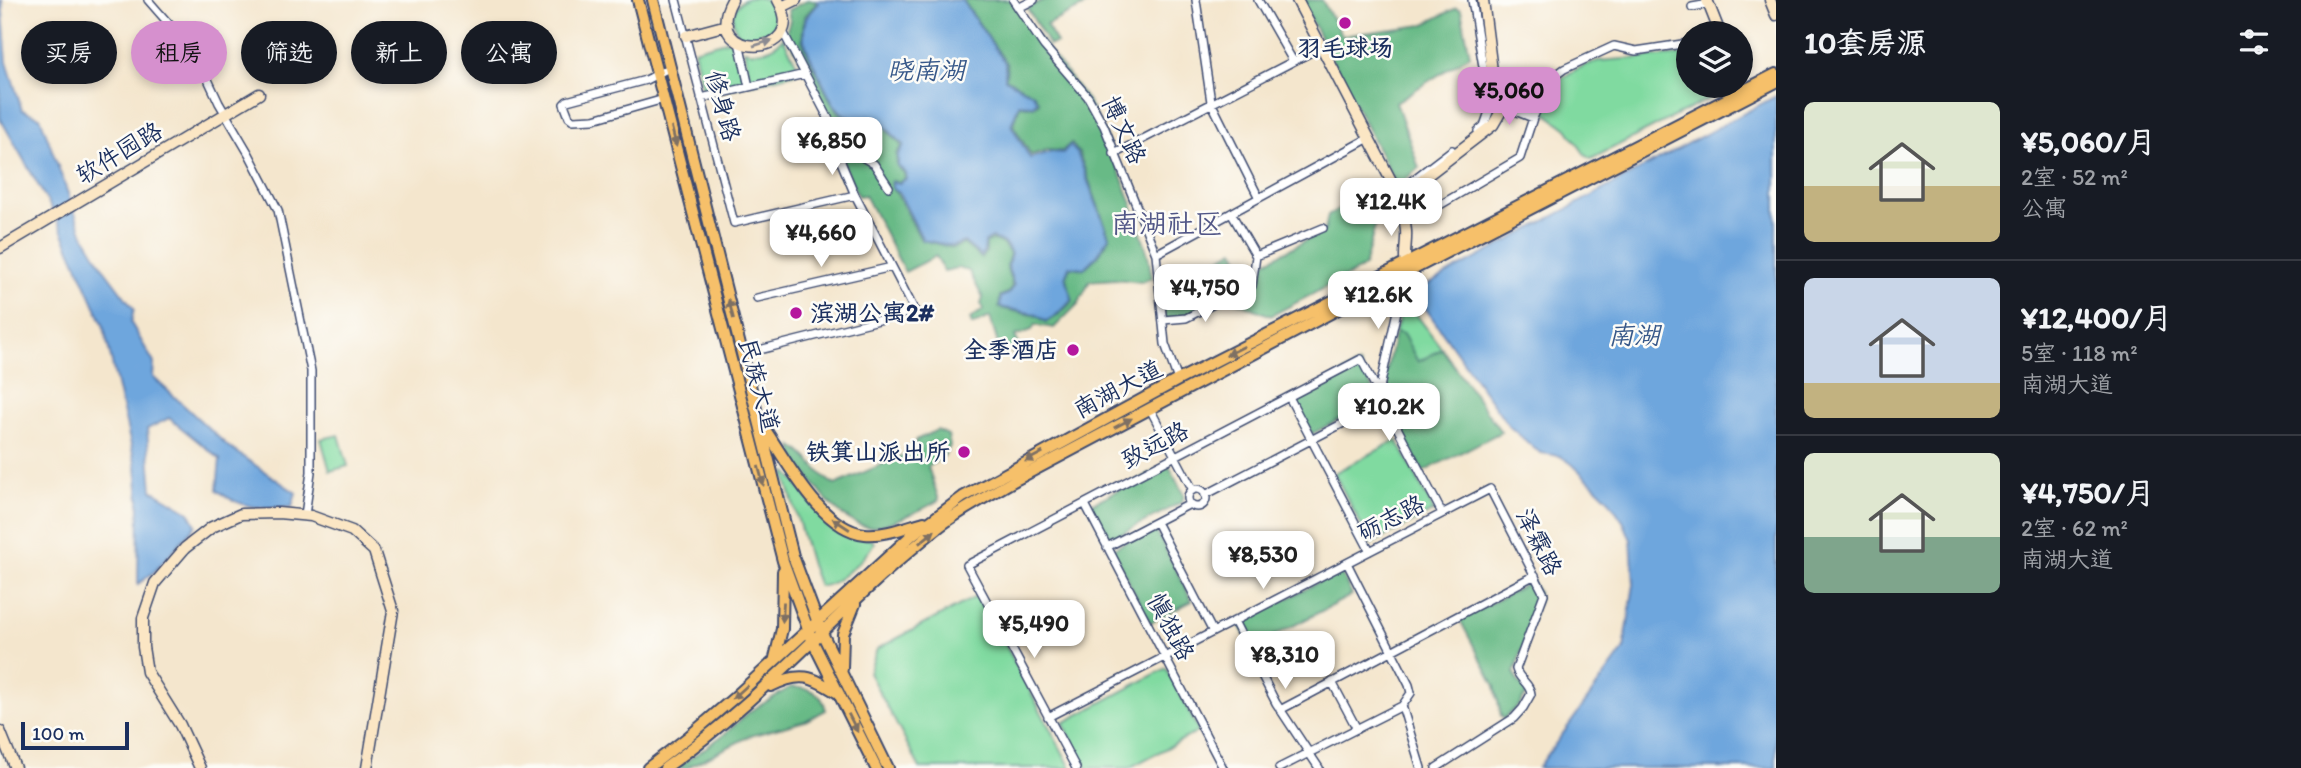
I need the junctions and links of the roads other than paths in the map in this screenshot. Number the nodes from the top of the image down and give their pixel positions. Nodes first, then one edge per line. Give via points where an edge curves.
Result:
1 (148, 0) edge
2 (638, 0) edge
3 (653, 0) edge
4 (676, 0) edge
5 (733, 0) edge
6 (796, 0) edge
7 (1013, 0) edge
8 (1034, 0) edge
9 (1196, 0) edge
10 (1258, 0) edge
11 (1297, 0) edge
12 (1472, 0) edge
13 (1483, 0) edge
14 (1770, 0) edge
15 (1708, 2) edge
16 (780, 4) edge
17 (1692, 7) dead end
18 (1018, 8) junction
19 (1776, 15) edge
20 (1715, 21) edge
21 (727, 25) junction
22 (782, 30) junction
23 (685, 36) junction
24 (739, 42) junction
25 (1676, 45) edge
26 (1321, 47) junction
27 (1293, 61) junction
28 (671, 67) junction
29 (657, 73) junction
30 (804, 74) junction
31 (1776, 74) edge
32 (1776, 82) edge
33 (1753, 83) edge
34 (749, 87) junction
35 (259, 94) dead end
36 (701, 98) junction
37 (1723, 98) edge
38 (664, 99) junction
39 (1211, 102) junction
40 (1500, 105) junction
41 (226, 112) junction
42 (1534, 118) junction
43 (1369, 138) junction
44 (845, 146) dead end
45 (1114, 154) junction
46 (889, 187) dead end
47 (855, 195) junction
48 (1397, 195) junction
49 (1259, 198) junction
50 (1231, 213) junction
51 (1405, 220) junction
52 (1322, 228) dead end
53 (0, 248) edge
54 (1156, 254) junction
55 (1256, 256) junction
56 (892, 267) junction
57 (1406, 270) junction
58 (1252, 286) dead end
59 (1237, 292) dead end
60 (757, 299) dead end
61 (1163, 320) junction
62 (764, 349) dead end
63 (1178, 380) junction
64 (1379, 392) junction
65 (1289, 397) junction
66 (1384, 402) junction
67 (1150, 409) junction
68 (760, 423) junction
69 (1311, 440) junction
70 (1175, 456) junction
71 (1490, 489) joint
72 (1193, 490) junction
73 (1205, 495) junction
74 (1085, 504) junction
75 (1190, 504) junction
76 (1442, 513) junction
77 (304, 515) junction
78 (930, 520) junction
79 (1156, 522) junction
80 (1107, 547) junction
81 (1370, 551) junction
82 (783, 561) junction
83 (1347, 563) junction
84 (1535, 575) junction
85 (857, 598) junction
86 (1234, 621) junction
87 (814, 630) junction
88 (1213, 632) junction
89 (1392, 651) junction
90 (1165, 657) junction
91 (774, 662) junction
92 (842, 675) junction
93 (1332, 682) junction
94 (762, 690) junction
95 (838, 693) junction
96 (1402, 706) junction
97 (1280, 710) junction
98 (1048, 717) junction
99 (1357, 729) junction
100 (0, 731) edge
101 (1310, 752) junction
102 (15, 768) edge
103 (200, 768) edge
104 (367, 768) edge
105 (648, 768) edge
106 (665, 768) edge
107 (876, 768) edge
108 (888, 768) edge
109 (1076, 768) edge
110 (1223, 768) edge
111 (1279, 768) edge
112 (1319, 768) edge
113 (1421, 768) edge
114 (1436, 768) edge

1 - 41 street via 197,56
2 - 29 main road, 民族大道
3 - 28 main road, 民族大道
4 - 23 street, 修身路
5 - 21 street
6 - 16 street
7 - 18 street, 博文路
8 - 18 street
9 - 39 street
10 - 27 street
11 - 26 street
12 - 48 street via 1490,109 1484,126
13 - 40 street
14 - 19 street
15 - 17 street
15 - 20 street
16 - 22 street via 785,16
18 - 45 street, 博文路 via 1088,97
21 - 23 street
21 - 24 street
24 -> 22 street via 761,47 774,41
22 - 30 street
23 - 36 street, 修身路
24 - 34 street
25 - 42 street via 1636,51 1614,46 1564,69 1551,79
26 - 27 street
26 - 43 street
27 - 39 street
28 - 29 street
68 -> 28 main road, 民族大道
29 - 38 main road, 民族大道
29 - 38 street via 564,104 573,120 594,119
30 - 34 street
30 - 47 street via 844,148 841,162
31 - 33 main road, 南湖大道
32 - 57 main road, 南湖大道
34 - 36 street
35 - 41 street, 软件园路
36 - 47 street, 修身路 via 734,223
37 - 57 main road, 南湖大道
38 -> 82 main road, 民族大道
39 - 45 street
39 - 49 street
40 - 42 street
40 - 48 street via 1493,125
41 - 53 street, 软件园路
41 - 77 street via 278,211 311,371 311,472
42 - 51 street via 1520,158
43 - 48 street
43 - 49 street
44 - 46 street via 874,164
45 - 54 street, 博文路
47 - 56 street
48 - 51 street
49 - 50 street
50 - 54 street
50 - 55 street
51 - 57 street
52 - 55 street
54 - 61 street, 博文路
55 - 58 street
56 - 60 street
56 - 62 street via 915,311
57 -> 63 main road, 南湖大道
57 - 64 street
57 - 67 main road, 南湖大道
59 - 61 street via 1186,318
61 - 63 street, 博文路 via 1165,344
63 -> 78 main road, 南湖大道 via 993,480
64 - 65 street, 致远路 via 1361,359
64 - 66 street
65 - 69 street
65 - 70 street, 致远路
66 - 69 street
66 - 76 street
67 - 70 street
85 -> 67 main road, 南湖大道 via 955,516
78 -> 68 main road via 876,534 841,526 815,502
68 - 87 main road, 民族大道
69 - 73 street
69 - 81 street
70 - 72 street
70 - 74 street, 致远路
71 - 76 street, 砺志路
71 - 84 street, 泽霖路
72 - 73 street
72 - 75 street
73 - 75 street via 1201,506
74 - 80 street, 慎独路
74 - 98 street, 致远路 via 967,565
75 - 79 street
76 - 81 street, 砺志路
77 - 103 street via 241,514 212,527 185,548 155,583 143,618 147,672
77 - 104 street via 352,531 374,551 393,611
78 - 87 main road, 南湖大道
79 - 80 street
79 - 88 street
80 - 90 street, 慎独路
81 - 83 street, 砺志路
82 - 87 main road, 民族大道
82 -> 91 main road via 782,629
83 - 86 street, 砺志路
83 - 89 street
84 - 89 street
84 - 114 street, 泽霖路 via 1544,596 1516,669 1531,692 1527,701 1514,718
85 - 87 main road, 南湖大道
85 - 92 main road via 843,634
86 - 88 street, 砺志路
86 - 97 street
87 - 91 main road, 南湖大道
87 - 92 main road, 民族大道
87 - 94 main road, 南湖大道
87 - 95 main road, 民族大道
88 - 90 street, 砺志路
89 - 93 street
89 - 96 street via 1411,689
90 - 98 street, 砺志路
90 - 110 street, 慎独路
91 -> 105 main road, 南湖大道
92 - 108 main road, 民族大道
93 - 97 street
93 - 99 street
94 - 95 main road via 799,676
94 - 106 main road, 南湖大道
95 -> 107 main road, 民族大道
96 - 99 street
96 - 113 street
97 - 101 street
98 - 109 street
99 - 101 street
100 - 102 street
101 - 111 street
101 - 112 street

